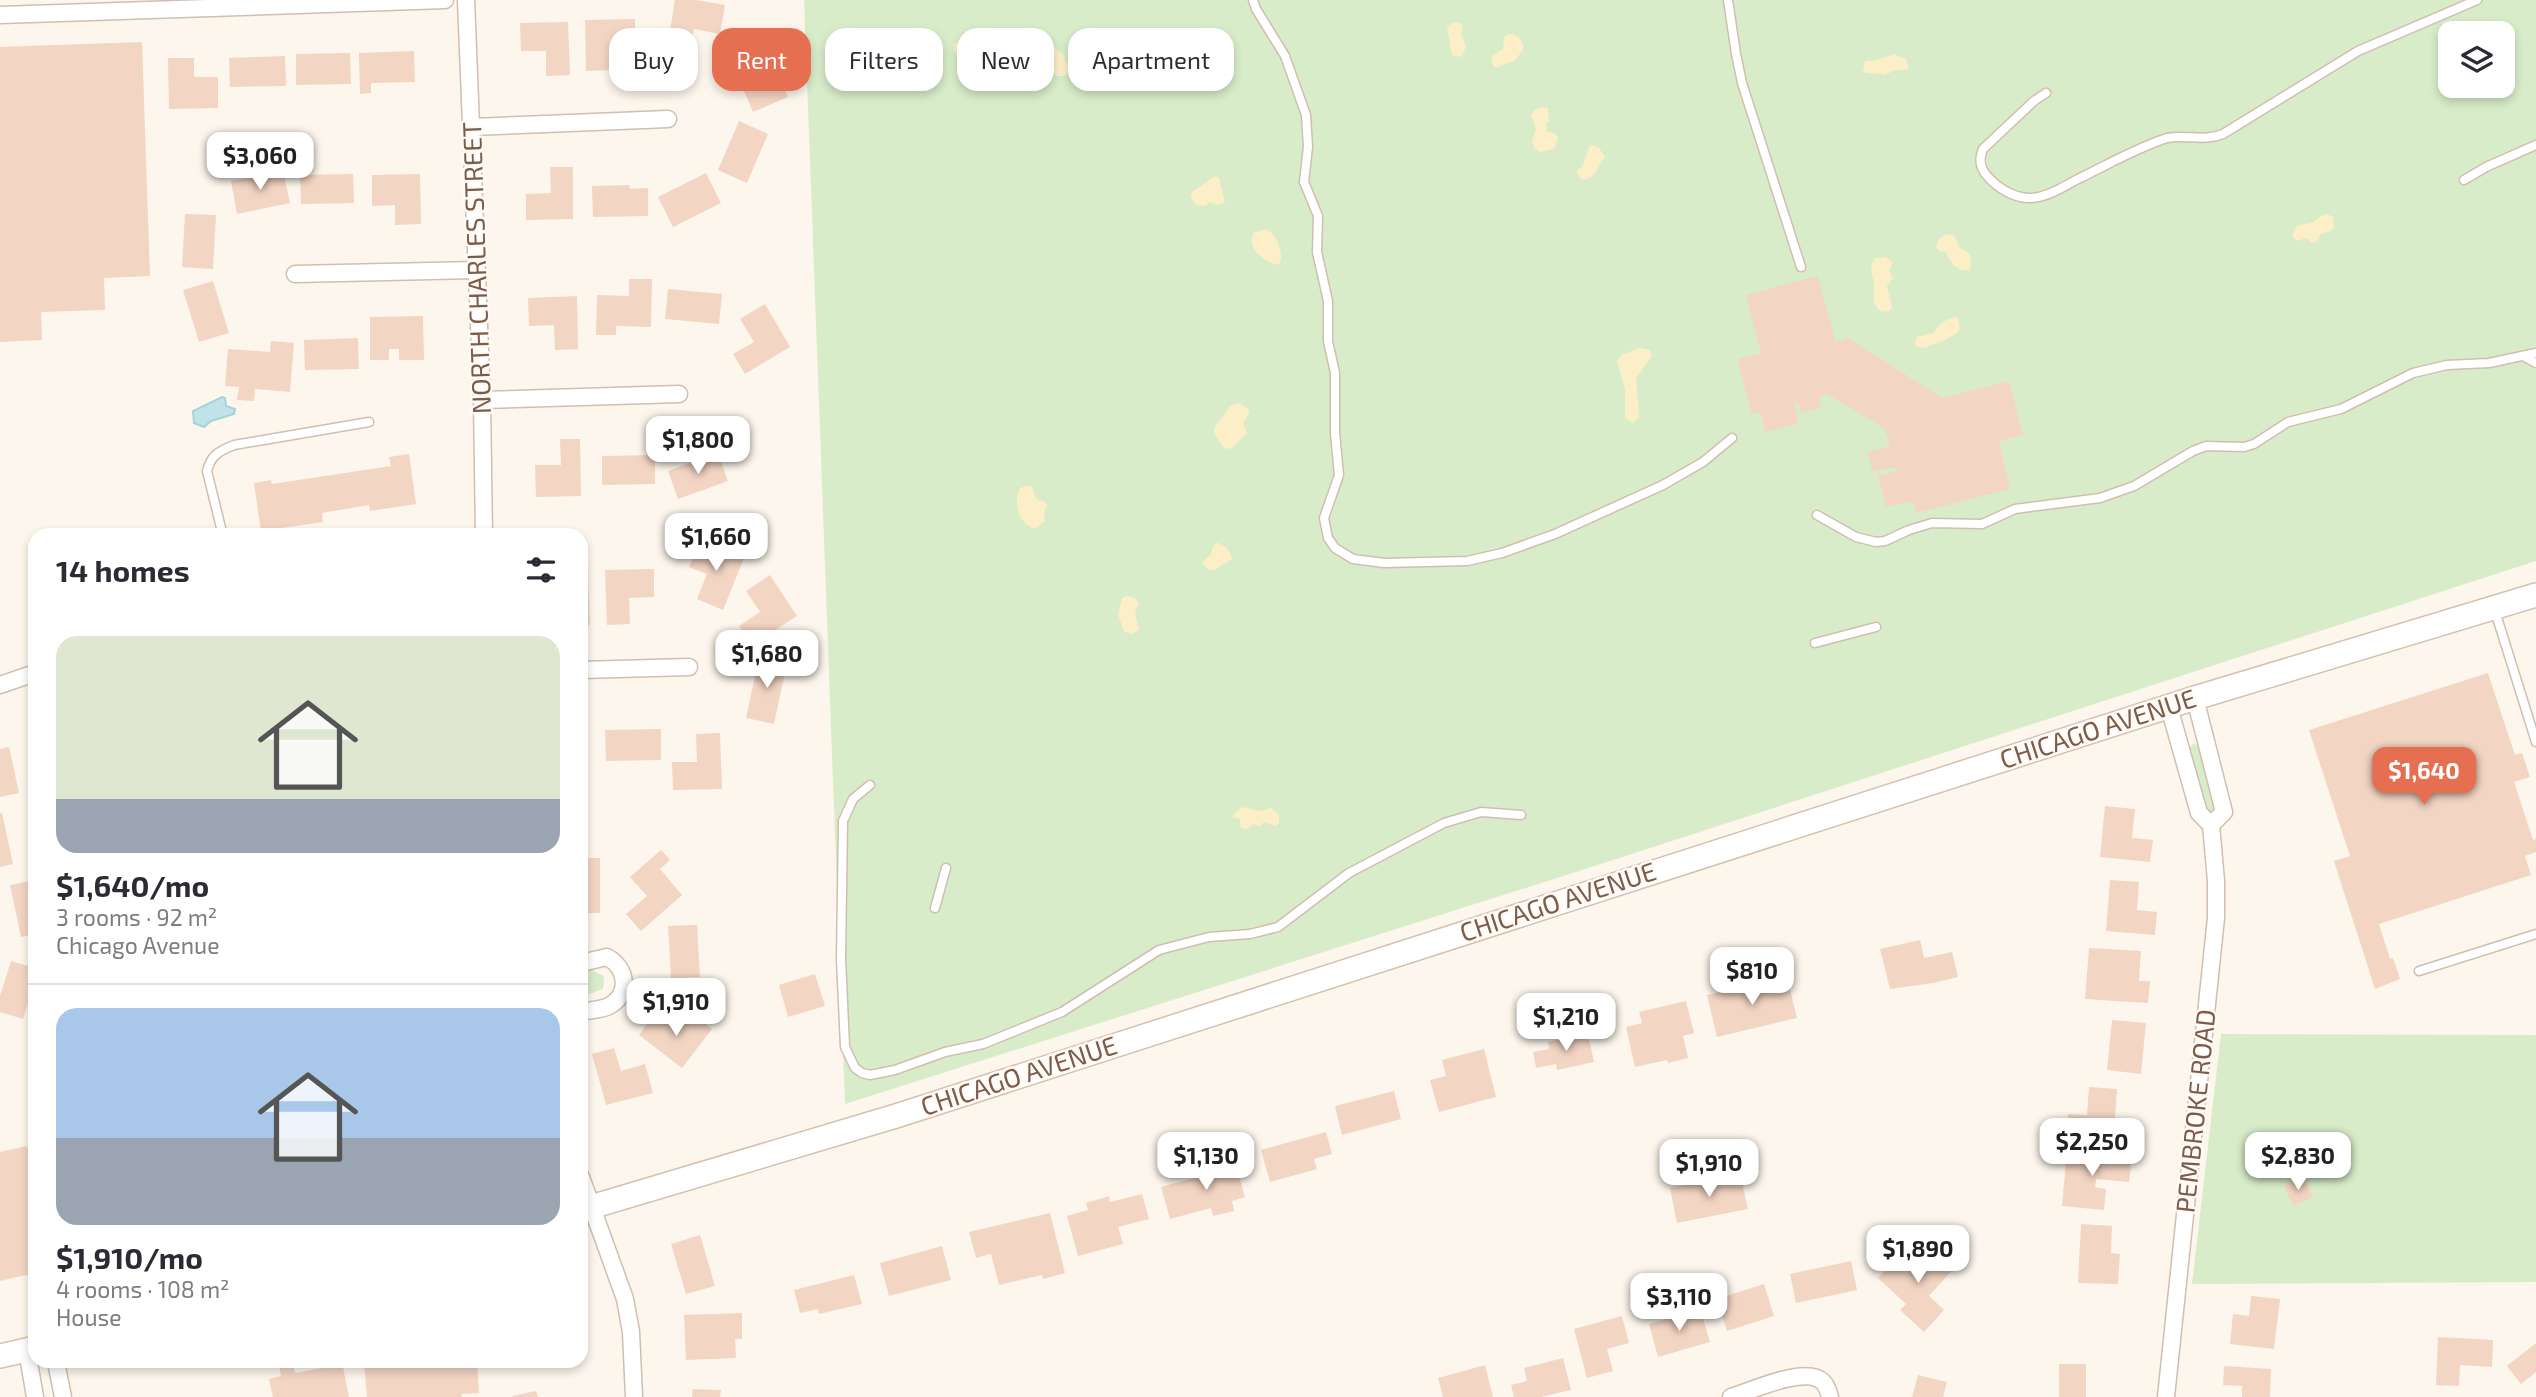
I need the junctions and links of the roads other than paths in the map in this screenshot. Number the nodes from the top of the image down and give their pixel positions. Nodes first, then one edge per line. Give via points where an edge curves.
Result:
1 (445, 0) edge
2 (466, 0) edge
3 (1253, 0) edge
4 (1728, 0) edge
5 (2477, 0) edge
6 (0, 15) edge
7 (2046, 93) dead end
8 (668, 120) dead end
9 (472, 127) junction
10 (2536, 145) edge
11 (2464, 180) dead end
12 (1801, 267) dead end
13 (476, 270) junction
14 (295, 274) dead end
15 (2536, 353) edge
16 (2522, 356) junction
17 (2536, 363) edge
18 (679, 394) dead end
19 (482, 400) junction
20 (369, 422) dead end
21 (1731, 438) dead end
22 (1817, 515) dead end
23 (221, 528) edge
24 (484, 528) edge
25 (2536, 595) edge
26 (2494, 608) junction
27 (1876, 627) dead end
28 (1815, 643) dead end
29 (690, 667) dead end
30 (588, 670) edge
31 (28, 675) edge
32 (0, 685) edge
33 (2195, 698) junction
34 (2169, 706) junction
35 (2536, 741) edge
36 (870, 785) dead end
37 (1521, 815) dead end
38 (2211, 825) junction
39 (946, 868) dead end
40 (935, 908) dead end
41 (2536, 934) edge
42 (588, 961) edge
43 (2419, 971) dead end
44 (588, 1010) edge
45 (588, 1209) edge
46 (588, 1211) edge
47 (28, 1350) edge
48 (0, 1356) edge
49 (33, 1368) edge
50 (58, 1368) edge
51 (35, 1397) edge
52 (63, 1397) edge
53 (635, 1397) edge
54 (1731, 1397) edge
55 (1830, 1397) edge
56 (2166, 1397) edge

1 - 6 street
2 - 9 street, NORTH CHARLES STREET
3 - 21 lane via 1285,56 1306,115 1304,181 1318,216 1317,252 1328,301 1328,341 1335,373 1339,475 1324,518 1335,548 1353,559 1375,562 1467,561 1502,553 1663,485 1703,462
4 - 12 lane via 1742,83
5 - 7 lane via 2358,51 2213,139 2167,138 2055,191 2018,197 1986,175 1980,155
8 - 9 street
9 - 13 street, NORTH CHARLES STREET
10 - 11 lane
13 - 14 street
13 - 19 street, NORTH CHARLES STREET
15 - 16 lane
16 - 17 lane
16 - 22 lane via 2413,373 2341,409 2288,422 2254,444 2193,451 2134,486 2100,498 2015,509 1982,524 1932,523 1876,542 1856,537
18 - 19 street
19 - 24 street, NORTH CHARLES STREET
20 - 23 lane via 234,445 218,452 209,460 207,471
25 - 26 main road, CHICAGO AVENUE
26 - 33 main road, CHICAGO AVENUE
26 - 35 lane
27 - 28 lane
29 - 30 street
31 - 32 street
33 - 34 main road, CHICAGO AVENUE
33 - 38 street, PEMBROKE ROAD via 2224,812
34 - 38 street, PEMBROKE ROAD via 2199,813
34 - 45 main road, CHICAGO AVENUE via 896,1116
36 - 37 lane via 853,799 843,821 841,959 845,1047 855,1068 870,1075 984,1044 1062,1012 1159,950 1209,937 1278,928 1349,873 1444,823 1481,812
38 - 56 street, PEMBROKE ROAD via 2216,918
39 - 40 lane
41 - 43 lane
42 - 44 street via 607,957 618,963 624,986 609,1006
46 - 53 street via 625,1299
47 - 48 main road
49 - 51 street
50 - 52 street
54 - 55 street via 1796,1376 1811,1376 1823,1382

